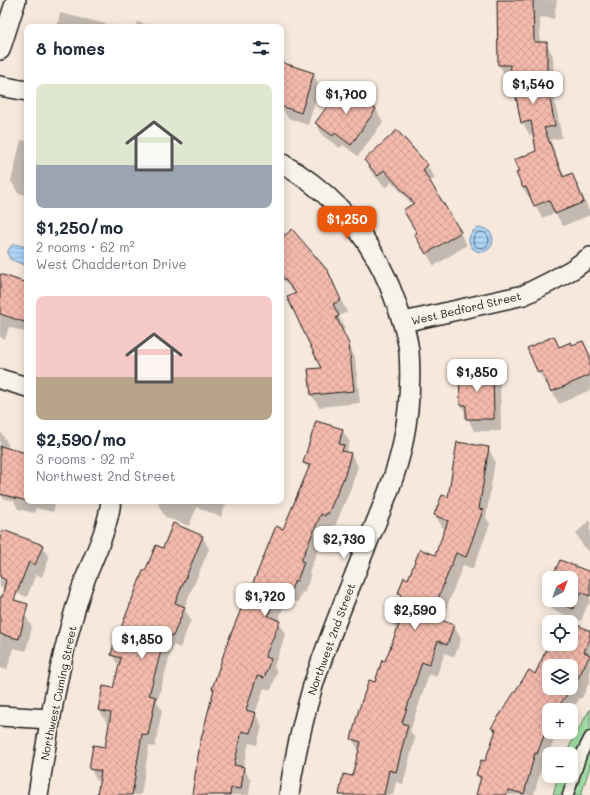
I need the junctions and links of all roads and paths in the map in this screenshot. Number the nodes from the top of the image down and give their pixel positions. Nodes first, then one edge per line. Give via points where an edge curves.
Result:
1 (16, 0) edge
2 (0, 50) edge
3 (0, 86) edge
4 (24, 90) edge
5 (284, 166) edge
6 (590, 256) edge
7 (404, 322) junction
8 (0, 379) edge
9 (24, 386) edge
10 (111, 504) edge
11 (0, 716) edge
12 (50, 719) junction
13 (590, 737) edge
14 (38, 795) edge
15 (289, 795) edge
16 (568, 795) edge

1 - 2 street
3 - 4 street
5 - 7 street, Northwest 2nd Street via 327,195 354,224 376,256
6 - 7 street, West Bedford Street via 573,269 524,295
7 - 15 street, Northwest 2nd Street via 409,350 409,391 403,443 396,470 313,687 295,755
8 - 9 street
10 - 12 street, Northwest Cuming Street via 107,526 75,610
11 - 12 street
12 - 14 street, Northwest Cuming Street
13 - 16 lane via 581,755

